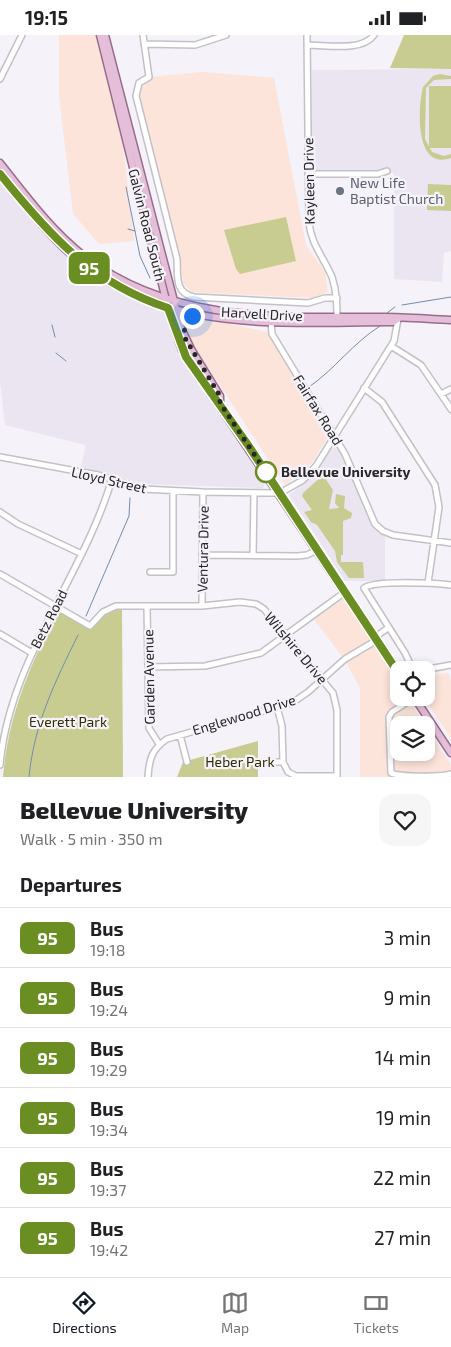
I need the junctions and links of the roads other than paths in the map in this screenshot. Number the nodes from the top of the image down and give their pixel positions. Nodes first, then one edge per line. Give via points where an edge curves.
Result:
1 (22, 35) edge
2 (100, 35) edge
3 (105, 35) edge
4 (143, 35) edge
5 (226, 35) edge
6 (307, 35) edge
7 (374, 35) edge
8 (144, 45) junction
9 (308, 45) junction
10 (0, 79) edge
11 (0, 163) edge
12 (387, 171) dead end
13 (0, 174) edge
14 (308, 174) junction
15 (160, 276) junction
16 (142, 291) junction
17 (337, 298) junction
18 (224, 299) junction
19 (166, 300) junction
20 (174, 302) junction
21 (168, 308) junction
22 (176, 310) junction
23 (222, 313) junction
24 (198, 316) junction
25 (337, 319) junction
26 (398, 319) junction
27 (451, 319) edge
28 (271, 321) junction
29 (183, 333) junction
30 (391, 346) junction
31 (364, 388) junction
32 (451, 389) edge
33 (441, 394) junction
34 (220, 403) junction
35 (451, 409) edge
36 (334, 438) junction
37 (0, 457) edge
38 (112, 479) junction
39 (173, 491) junction
40 (203, 492) junction
41 (254, 493) junction
42 (280, 493) junction
43 (0, 512) edge
44 (434, 541) junction
45 (451, 543) edge
46 (317, 550) junction
47 (82, 554) junction
48 (202, 555) junction
49 (253, 555) junction
50 (150, 571) dead end
51 (0, 574) edge
52 (428, 583) junction
53 (451, 585) edge
54 (345, 592) junction
55 (147, 606) junction
56 (202, 606) junction
57 (56, 607) junction
58 (388, 628) junction
59 (0, 634) edge
60 (286, 635) junction
61 (376, 639) junction
62 (32, 653) junction
63 (391, 661) edge
64 (409, 661) edge
65 (451, 665) edge
66 (148, 667) junction
67 (435, 668) edge
68 (323, 679) junction
69 (402, 706) edge
70 (419, 706) edge
71 (277, 707) junction
72 (180, 735) junction
73 (159, 744) junction
74 (451, 753) edge
75 (0, 756) edge
76 (187, 761) dead end
77 (257, 762) dead end
78 (283, 762) junction
79 (0, 765) edge
80 (451, 774) edge
81 (337, 776) edge
82 (148, 777) edge

1 - 10 street
2 - 15 main road, Galvin Road South
3 - 20 main road, Galvin Road South
4 - 8 street
5 - 8 street via 195,45
6 - 9 street, Kayleen Drive
7 - 9 street via 363,44
8 - 18 street via 149,77 139,83 136,96 177,259 179,287 190,296
9 - 14 street, Kayleen Drive
11 - 16 main road, Harvell Drive via 44,217 75,248 109,273
12 - 14 street via 378,174
13 - 21 main road, Harvell Drive via 39,222 80,261 133,295
14 - 17 street, Kayleen Drive via 310,234 331,276
15 - 16 main road via 156,289
15 - 19 main road, Galvin Road South
16 - 19 main road, Harvell Drive
17 - 18 street via 308,303
17 - 25 street, Kayleen Drive
18 - 23 street
19 - 20 main road, Harvell Drive
19 - 21 main road, Galvin Road South
20 - 22 main road, Galvin Road South
20 - 23 main road, Harvell Drive
21 - 22 main road, Harvell Drive
21 - 34 main road, Galvin Road South via 186,357
22 - 24 main road, Harvell Drive
22 - 29 main road, Galvin Road South
23 - 25 main road, Harvell Drive
24 - 28 main road, Harvell Drive
24 - 29 main road via 185,320
25 - 26 main road, Harvell Drive
25 - 28 main road, Harvell Drive
26 - 27 main road, Harvell Drive
26 - 30 street
28 - 36 street, Fairfax Road via 272,334
29 - 34 main road, Galvin Road South via 220,396
30 - 31 street
30 - 33 street via 421,365
31 - 36 street
31 - 44 street via 382,402 433,480 439,502
32 - 33 street
33 - 35 street
34 - 42 main road, Galvin Road South
36 - 42 street via 312,472
36 - 44 street, Fairfax Road via 355,472 371,517 378,527 393,535
37 - 38 street, Lloyd Street
38 - 39 street, Lloyd Street via 143,489
38 - 47 street, Betz Road via 96,526
39 - 40 street, Lloyd Street
39 - 50 street via 173,572
40 - 41 street, Lloyd Street
40 - 48 street, Ventura Drive
41 - 42 street, Lloyd Street
41 - 49 street
42 - 46 main road, Galvin Road South
43 - 47 street
44 - 45 street, Fairfax Road
44 - 52 street
46 - 49 street via 302,555
46 - 54 main road, Galvin Road South
47 - 57 street, Betz Road
48 - 49 street
48 - 56 street, Ventura Drive
51 - 57 street
52 - 53 street
52 - 58 street via 374,584 364,588
54 - 60 street
54 - 61 main road, Galvin Road South
55 - 56 street, Wilshire Drive
55 - 57 street, Wilshire Drive via 109,608 90,626
55 - 66 street, Garden Avenue
56 - 60 street, Wilshire Drive via 240,602 256,604
57 - 62 street, Betz Road
58 - 61 street, Englewood Drive
58 - 64 street
59 - 62 street
60 - 66 street via 261,653 220,663
60 - 68 street, Wilshire Drive
61 - 63 main road, Galvin Road South
61 - 68 street, Englewood Drive via 345,659
62 - 75 street, Betz Road via 13,700
65 - 67 street
66 - 73 street, Garden Avenue via 148,728
68 - 71 street, Englewood Drive via 302,697
68 - 81 street, Wilshire Drive via 336,704
69 - 80 street via 390,714 390,771 400,777
70 - 74 main road
71 - 72 street, Englewood Drive
71 - 78 street via 282,725
72 - 73 street, Englewood Drive
72 - 76 street
73 - 82 street via 151,755
75 - 79 street, Betz Road
77 - 78 street
78 - 81 street via 291,774

